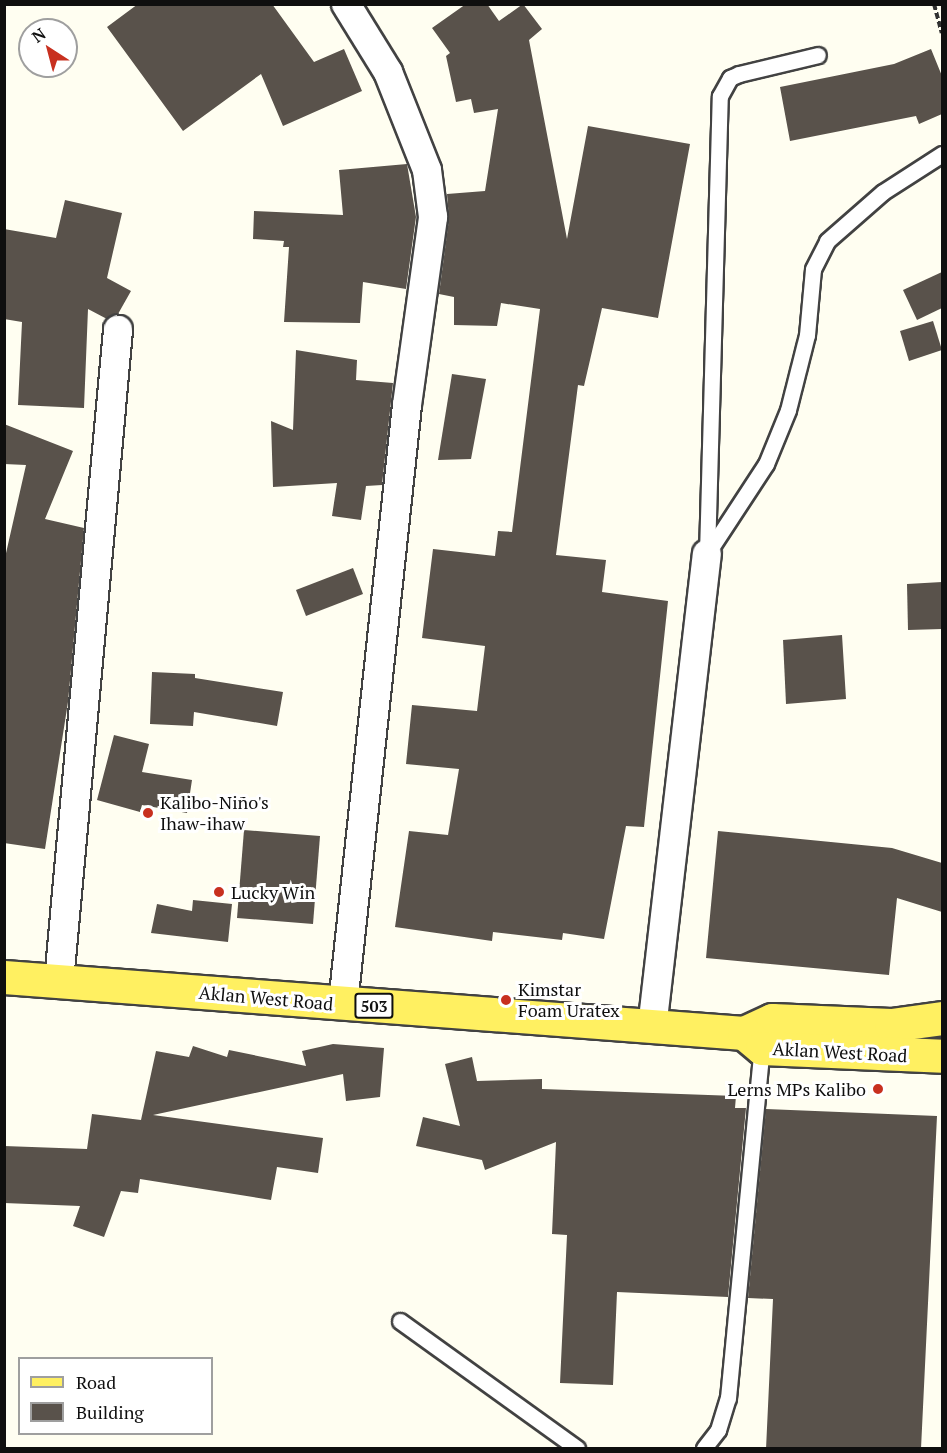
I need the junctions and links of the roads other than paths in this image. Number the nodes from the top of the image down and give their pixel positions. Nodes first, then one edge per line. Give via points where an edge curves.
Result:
1 (346, 4) edge
2 (818, 55) dead end
3 (942, 154) edge
4 (118, 330) dead end
5 (707, 554) junction
6 (4, 977) edge
7 (59, 981) junction
8 (343, 1004) junction
9 (942, 1018) edge
10 (652, 1028) junction
11 (753, 1041) junction
12 (942, 1056) edge
13 (400, 1321) dead end
14 (577, 1449) edge
15 (704, 1449) edge

1 - 8 street via 388,72 427,170 433,217 407,405
2 - 5 lane via 739,74 730,78 720,96
3 - 5 lane via 883,192 827,241 813,270 807,335 788,410 766,464
4 - 7 street
5 - 10 street
6 - 7 main road, Aklan West Road / 503
7 - 8 main road, Aklan West Road / 503
8 - 10 main road, Aklan West Road / 503
9 - 11 main road, Aklan West Road / 503 via 891,1025 772,1020
10 - 11 main road, Aklan West Road / 503
11 - 12 main road, Aklan West Road / 503
11 - 15 lane via 728,1398 718,1430
13 - 14 lane

